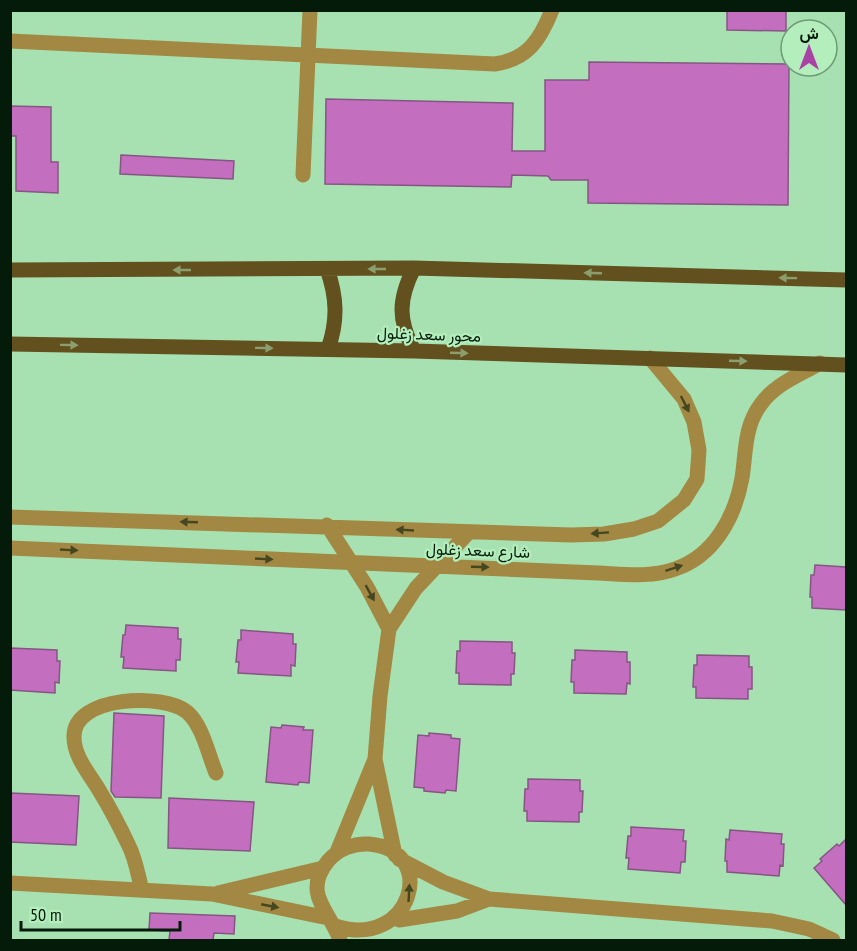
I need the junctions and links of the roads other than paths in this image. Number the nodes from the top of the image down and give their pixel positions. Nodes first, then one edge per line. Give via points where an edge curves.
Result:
1 (310, 10) edge
2 (552, 10) edge
3 (10, 41) edge
4 (308, 56) junction
5 (303, 175) dead end
6 (414, 268) junction
7 (327, 269) junction
8 (10, 270) edge
9 (846, 280) edge
10 (10, 344) edge
11 (328, 349) junction
12 (414, 351) junction
13 (650, 358) junction
14 (820, 363) junction
15 (846, 365) edge
16 (10, 517) edge
17 (327, 525) junction
18 (469, 532) junction
19 (10, 548) edge
20 (351, 563) junction
21 (436, 566) junction
22 (389, 629) junction
23 (375, 759) junction
24 (216, 773) dead end
25 (338, 852) junction
26 (397, 857) junction
27 (323, 868) junction
28 (10, 883) edge
29 (142, 890) junction
30 (212, 894) junction
31 (489, 899) junction
32 (334, 928) edge
33 (393, 929) edge
34 (833, 940) edge

1 - 4 street
2 - 4 street via 535,44 510,62
3 - 4 street
4 - 5 street
6 -> 7 main road
9 -> 6 main road
6 - 12 main road via 404,293 402,319
7 -> 8 main road
7 - 11 main road via 336,301
10 -> 11 main road, محور سعد زغلول
11 - 12 main road, محور سعد زغلول
12 -> 13 main road, محور سعد زغلول
13 -> 14 main road, محور سعد زغلول
13 -> 18 street, شارع سعد زغلول via 684,399 694,422 699,450 697,479 684,500 658,521 604,534
14 - 15 main road, محور سعد زغلول
21 -> 14 street, شارع سعد زغلول via 633,574 675,570 711,547 723,530 734,507 748,431 760,404 782,384
17 -> 16 street, شارع سعد زغلول
18 -> 17 street, شارع سعد زغلول
17 - 20 street
18 - 21 street
19 -> 20 street, شارع سعد زغلول
20 - 21 street, شارع سعد زغلول
20 -> 22 street
21 - 22 street via 406,601
22 - 23 street
23 - 25 street
23 - 26 street
24 - 29 street via 196,723 186,711 168,702 107,704 83,715 75,725 78,758 130,849
25 - 26 street via 360,844 384,848
25 - 27 street
26 - 31 street via 443,882
33 -> 26 street via 410,900 411,890 405,868
27 - 30 street
27 - 32 street via 319,899
28 - 29 street
29 - 30 street
30 -> 32 street
31 - 33 street
31 - 34 street via 772,921 809,929
32 - 33 street via 364,936

